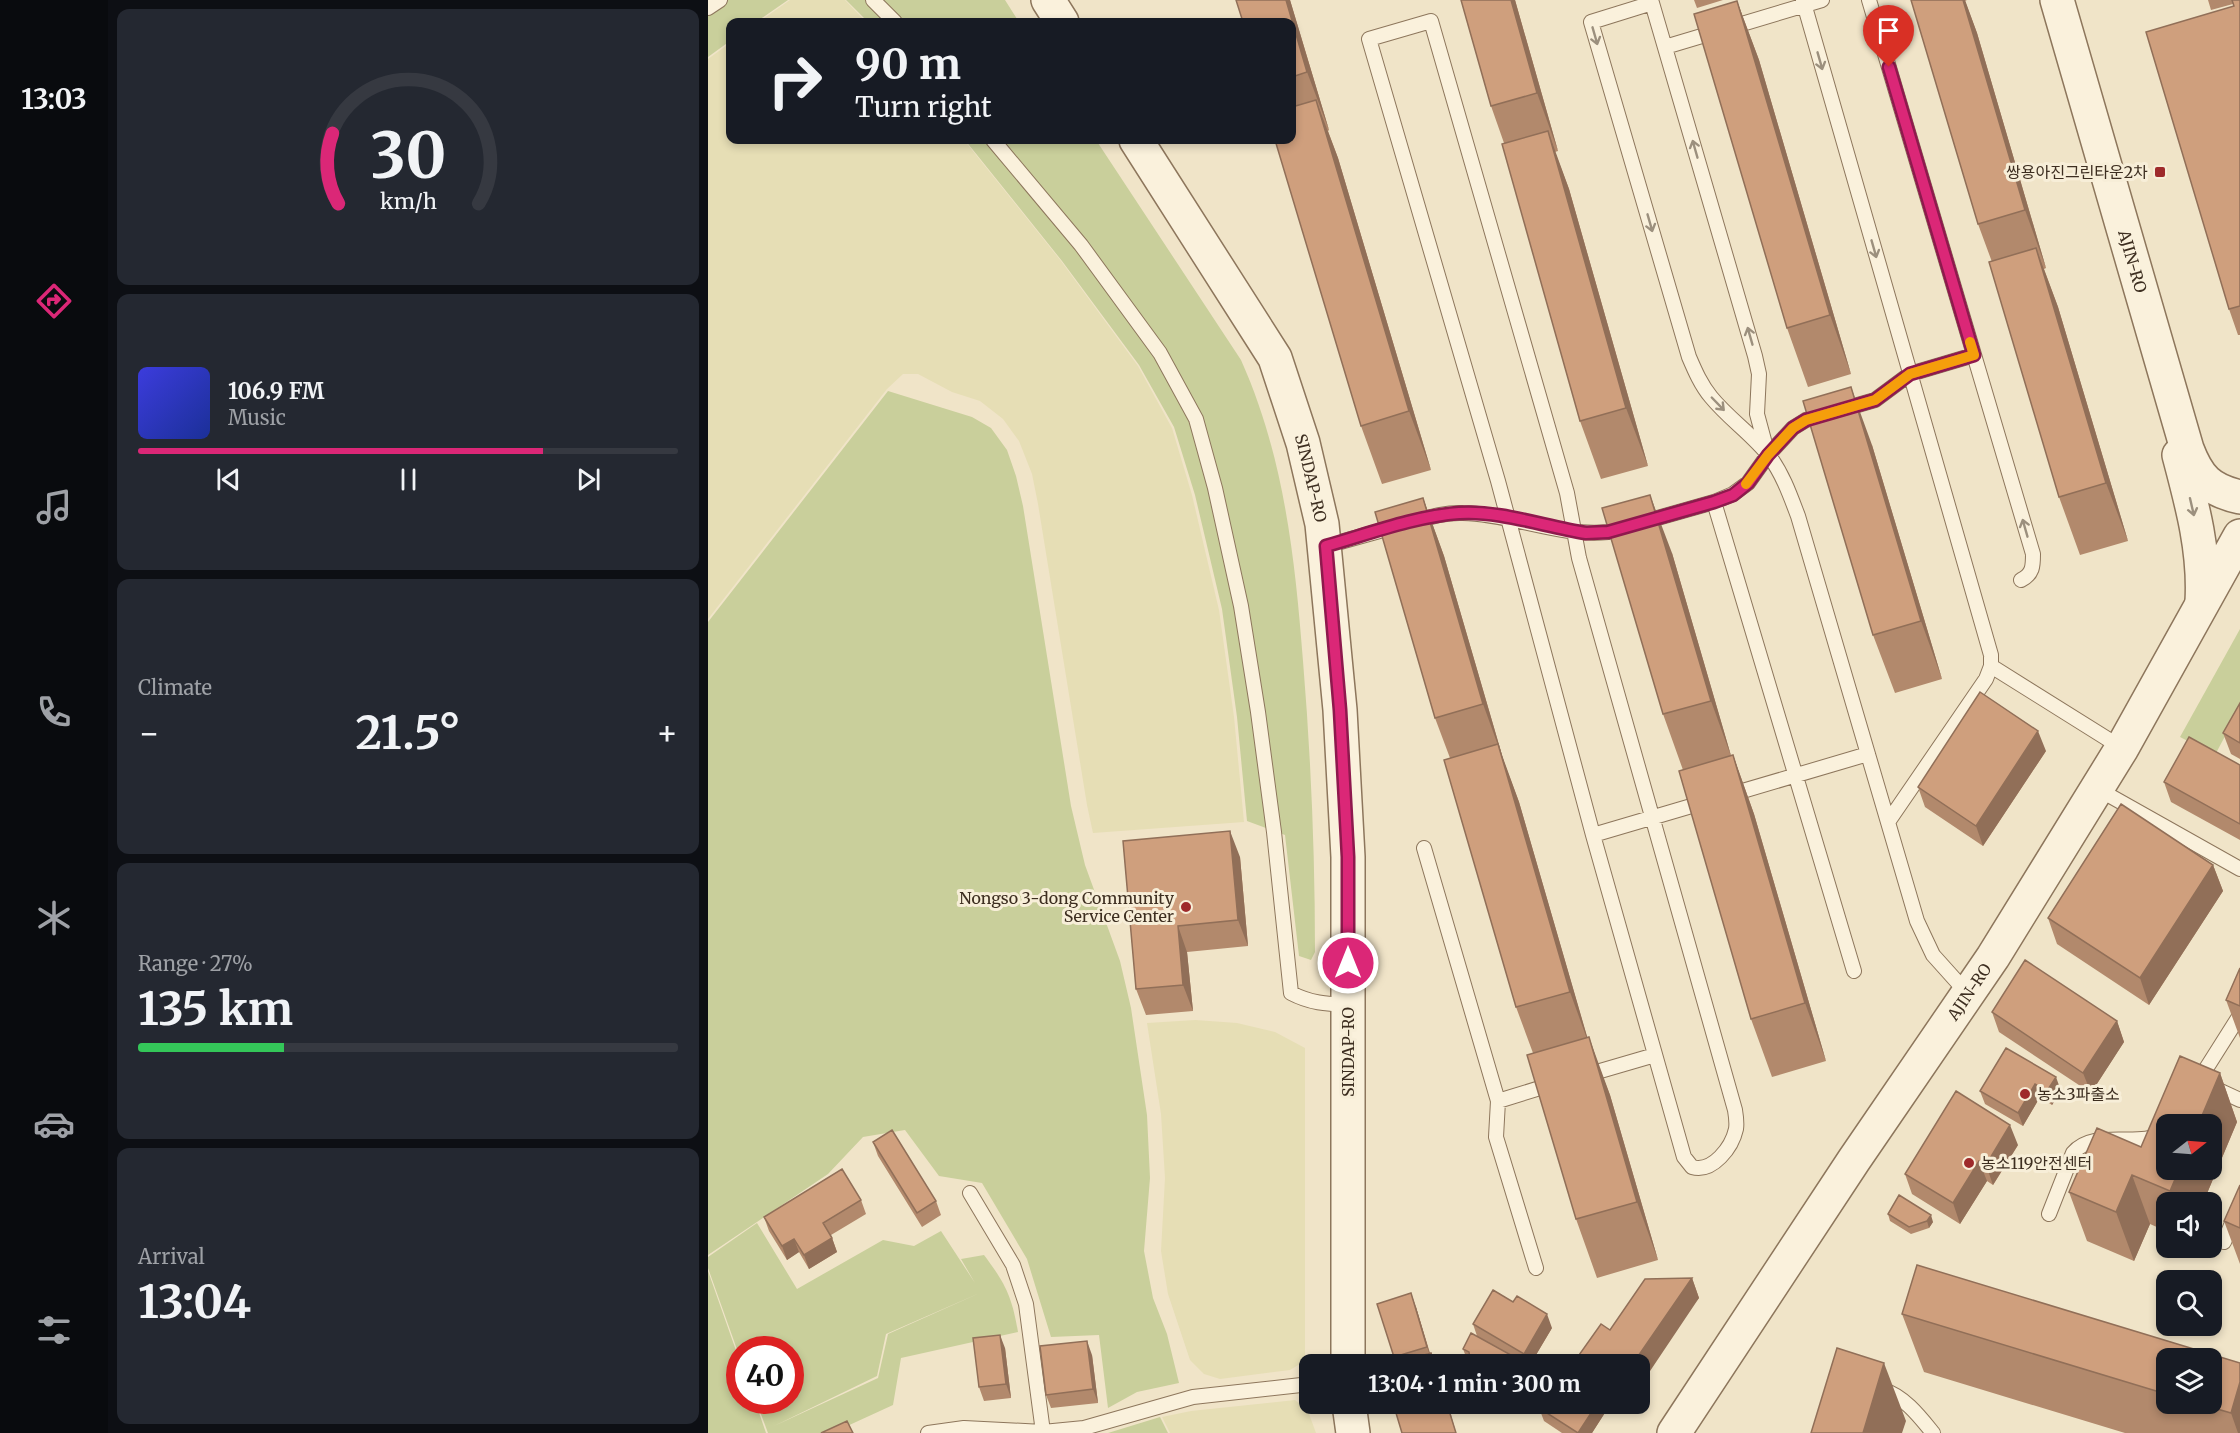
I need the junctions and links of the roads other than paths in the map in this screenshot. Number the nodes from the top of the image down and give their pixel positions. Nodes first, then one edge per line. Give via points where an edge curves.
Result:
1 (720, 0) edge
2 (873, 0) edge
3 (1047, 0) edge
4 (1822, 0) edge
5 (1869, 0) edge
6 (2057, 0) edge
7 (1803, 3) edge
8 (708, 8) edge
9 (891, 18) edge
10 (1059, 18) edge
11 (1665, 46) junction
12 (996, 144) edge
13 (1139, 144) edge
14 (1974, 355) junction
15 (2164, 368) junction
16 (1910, 374) junction
17 (1768, 455) junction
18 (2240, 498) edge
19 (1714, 502) junction
20 (1507, 518) junction
21 (1574, 532) junction
22 (2240, 536) edge
23 (1326, 546) junction
24 (2021, 580) dead end
25 (2202, 602) junction
26 (1991, 666) junction
27 (2122, 748) junction
28 (1868, 754) junction
29 (1796, 776) junction
30 (2097, 788) junction
31 (1653, 818) junction
32 (1888, 822) junction
33 (1593, 835) junction
34 (1424, 848) dead end
35 (2240, 869) edge
36 (1854, 971) dead end
37 (1968, 994) junction
38 (1348, 1005) junction
39 (2240, 1015) edge
40 (1655, 1055) junction
41 (2198, 1081) junction
42 (2187, 1099) edge
43 (2240, 1100) edge
44 (1498, 1101) junction
45 (2156, 1135) edge
46 (970, 1192) dead end
47 (2240, 1204) edge
48 (2049, 1214) dead end
49 (2224, 1242) dead end
50 (1536, 1268) dead end
51 (1348, 1354) edge
52 (1299, 1385) edge
53 (1872, 1388) edge
54 (1350, 1414) edge
55 (1085, 1431) edge
56 (1042, 1432) edge
57 (928, 1433) edge
58 (1353, 1433) edge
59 (1674, 1433) edge
60 (1933, 1433) edge

1 - 8 lane
2 - 9 lane
3 - 10 street
4 - 7 lane
5 - 14 lane
6 - 15 street, AJIN-RO
7 - 11 lane
7 -> 16 lane
17 -> 11 lane via 1757,414 1759,374 1755,356
11 -> 17 lane via 1652,3 1591,22 1693,367 1711,397
12 - 38 lane via 1081,245 1153,344 1196,420 1241,606 1272,821 1291,993 1305,1001
13 - 23 street, SINDAP-RO via 1275,358 1303,443
14 - 16 lane
24 -> 14 lane via 2031,572 2033,554
15 - 18 street, AJIN-RO via 2194,468 2215,489
15 -> 25 street via 2170,416 2199,538
16 - 17 lane via 1875,400 1806,420
16 - 26 lane
17 - 19 lane via 1748,483 1733,495
17 - 28 lane via 1798,516
19 - 21 lane via 1608,532
19 - 29 lane
20 - 21 lane
20 - 21 lane via 1369,39 1431,21 1567,493
20 - 23 lane via 1461,513 1436,516
20 - 33 lane
21 - 31 lane
22 - 25 street, AJIN-RO
23 - 38 street, SINDAP-RO via 1348,857
25 - 27 street, AJIN-RO
26 - 27 lane
26 - 32 lane
27 - 30 street, AJIN-RO
28 - 29 lane
28 - 32 lane
29 - 31 lane
29 - 36 lane
30 - 35 lane
30 - 37 street, AJIN-RO
31 - 33 lane
31 - 40 lane via 1735,1110 1735,1132 1710,1166 1697,1169 1684,1157
32 - 37 lane via 1924,939
33 - 40 lane
34 - 44 lane
37 - 59 street, AJIN-RO
38 - 51 street, SINDAP-RO
39 - 41 lane
40 - 44 lane
41 - 42 lane
41 - 43 lane
44 - 50 lane via 1496,1137
45 - 48 lane via 2098,1141 2079,1147 2073,1153
46 - 56 lane via 1013,1265 1026,1304
47 - 49 lane
52 - 55 lane via 1193,1397
53 - 60 lane via 1904,1402
54 - 58 street
55 - 56 lane
56 - 57 lane via 964,1428

